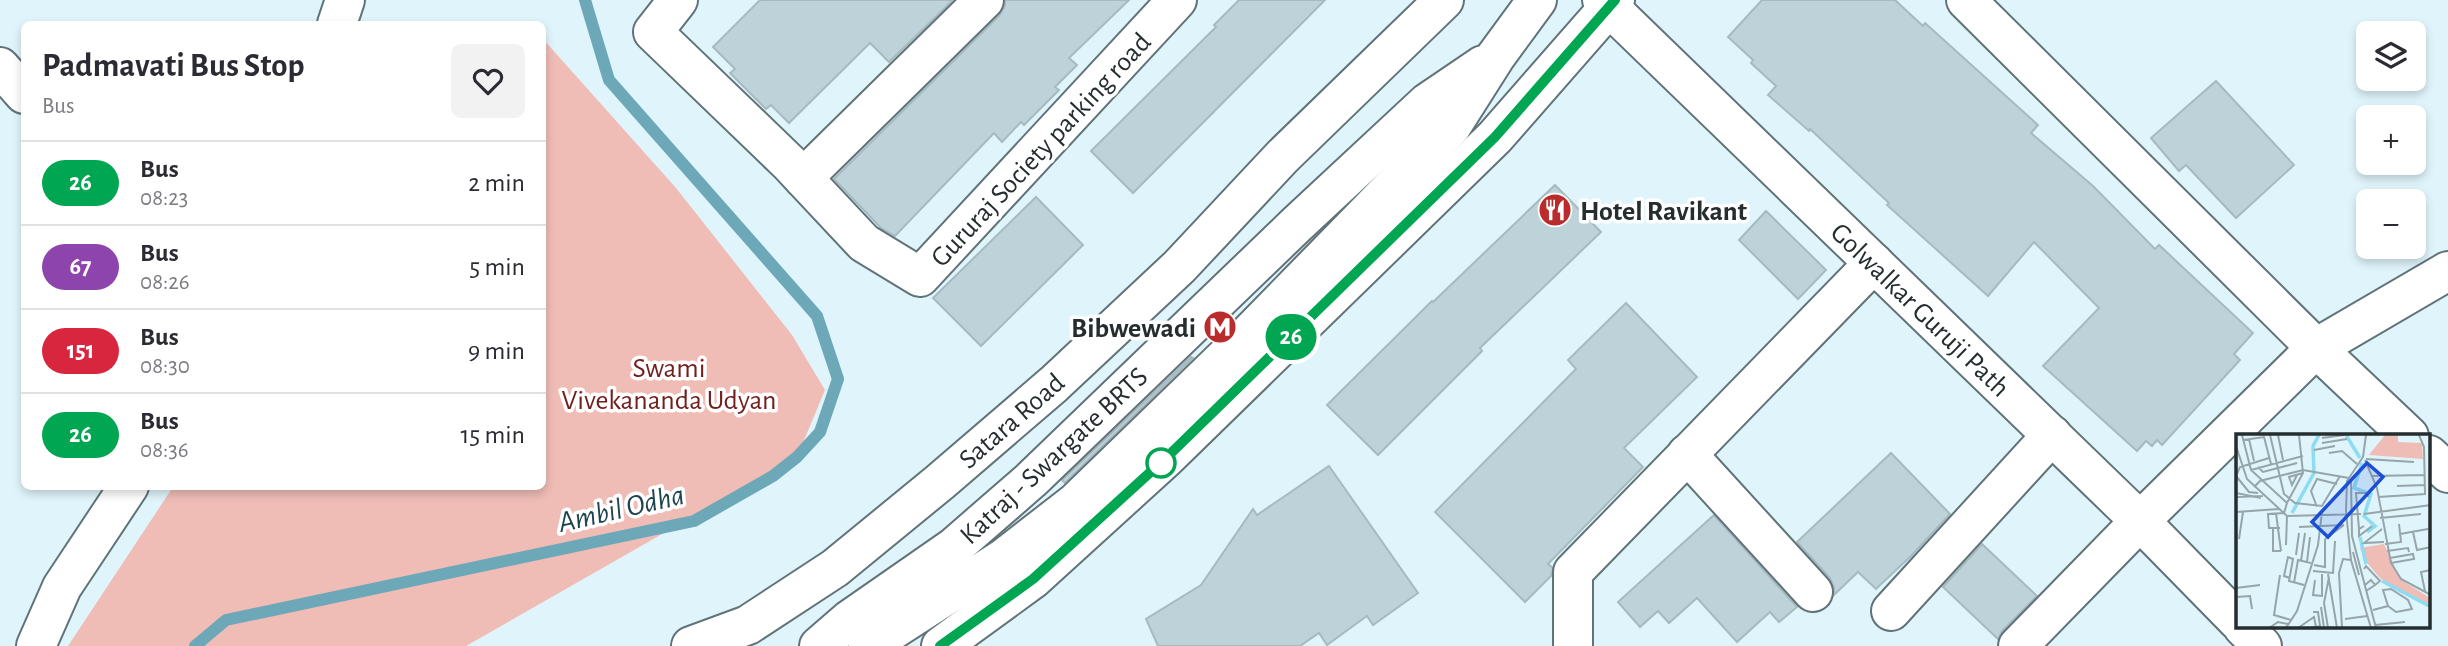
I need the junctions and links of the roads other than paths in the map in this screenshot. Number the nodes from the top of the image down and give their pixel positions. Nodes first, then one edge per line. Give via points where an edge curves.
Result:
1 (345, 0) edge
2 (678, 0) edge
3 (984, 0) edge
4 (1178, 0) edge
5 (1444, 0) edge
6 (1537, 0) edge
7 (1966, 0) edge
8 (1609, 2) edge
9 (338, 21) edge
10 (1496, 56) junction
11 (0, 67) edge
12 (21, 91) edge
13 (803, 178) junction
14 (1874, 263) junction
15 (2448, 271) edge
16 (2316, 348) junction
17 (2407, 434) edge
18 (2052, 435) junction
19 (1687, 454) junction
20 (2430, 455) edge
21 (2448, 473) edge
22 (126, 490) edge
23 (2140, 521) junction
24 (1813, 592) dead end
25 (1891, 611) dead end
26 (2236, 619) edge
27 (2244, 628) edge
28 (36, 646) edge
29 (691, 646) edge
30 (819, 646) edge
31 (868, 646) edge
32 (940, 646) edge
33 (1573, 646) edge
34 (2018, 646) edge
35 (2262, 646) edge

1 - 9 main road
2 - 13 main road, Gururaj Society parking road via 653,32
3 - 13 main road
4 - 13 main road, Gururaj Society parking road via 920,277 864,243
5 - 29 main road, Satara Road via 1283,156 1180,267 940,482 835,568 748,625
6 - 10 main road, Katraj - Swargate BRTS
7 - 16 main road
8 - 14 main road, Golwalkar Guruji Path
8 - 32 main road via 1495,137 1167,457 1033,579
10 - 30 main road, Katraj - Swargate BRTS via 1427,103 1031,480 954,547
10 - 31 main road, Katraj - Swargate BRTS via 1451,127 1238,345 1076,502 1003,558
11 - 12 main road
14 - 18 main road, Golwalkar Guruji Path
14 - 19 main road
15 - 16 main road
16 - 17 main road
16 - 23 main road
18 - 23 main road, Golwalkar Guruji Path
18 - 25 main road
19 - 24 main road
19 - 33 main road via 1573,572
20 - 21 main road
22 - 28 main road via 62,587
23 - 26 main road, Golwalkar Guruji Path
23 - 34 main road
27 - 35 main road

